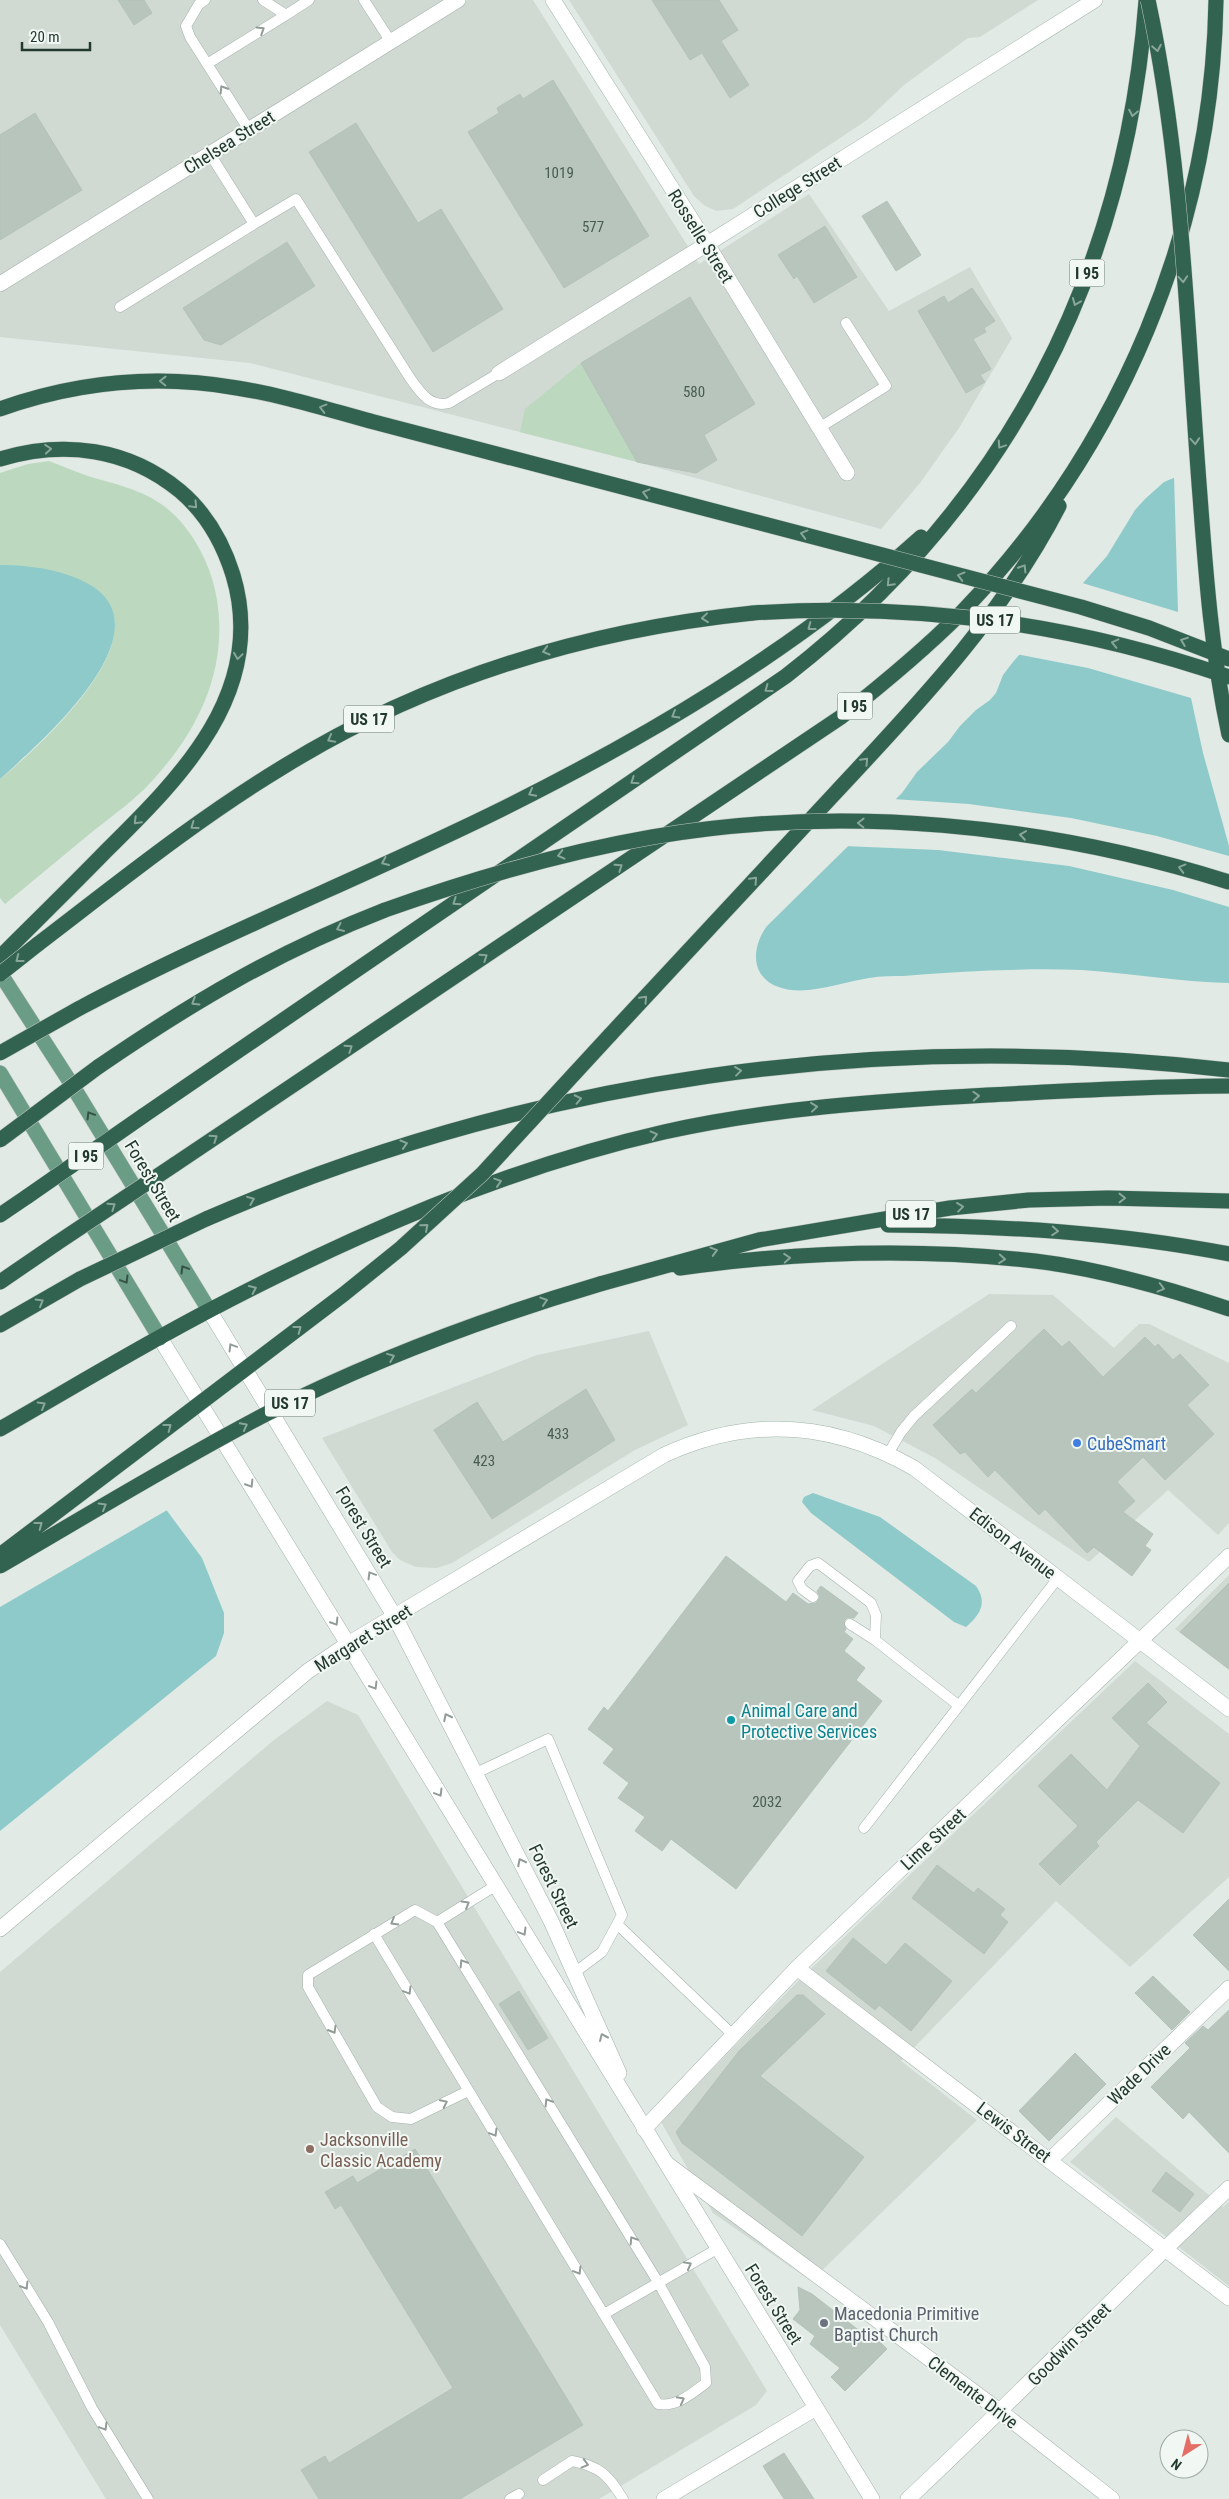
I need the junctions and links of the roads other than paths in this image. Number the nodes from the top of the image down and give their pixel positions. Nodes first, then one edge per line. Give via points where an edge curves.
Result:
1 (188, 0) edge
2 (263, 0) edge
3 (308, 0) edge
4 (364, 0) edge
5 (458, 0) edge
6 (553, 0) edge
7 (1095, 0) edge
8 (1147, 0) edge
9 (1216, 0) edge
10 (202, 2) edge
11 (286, 15) junction
12 (391, 42) junction
13 (207, 64) junction
14 (249, 130) junction
15 (210, 154) junction
16 (254, 224) junction
17 (707, 244) junction
18 (0, 284) edge
19 (120, 307) dead end
20 (846, 322) dead end
21 (499, 373) joint
22 (0, 409) edge
23 (1101, 425) junction
24 (819, 428) junction
25 (0, 459) edge
26 (847, 473) dead end
27 (968, 493) junction
28 (1229, 659) edge
29 (1229, 677) edge
30 (1229, 736) edge
31 (1229, 882) edge
32 (0, 957) edge
33 (0, 973) edge
34 (0, 1053) edge
35 (1229, 1070) edge
36 (0, 1074) edge
37 (1229, 1086) edge
38 (0, 1140) edge
39 (1229, 1201) edge
40 (0, 1215) edge
41 (832, 1227) junction
42 (1229, 1254) edge
43 (0, 1282) edge
44 (600, 1284) junction
45 (210, 1310) junction
46 (1229, 1310) edge
47 (0, 1325) edge
48 (1011, 1326) dead end
49 (160, 1338) junction
50 (773, 1428) joint
51 (0, 1429) edge
52 (888, 1454) junction
53 (0, 1554) edge
54 (1229, 1556) edge
55 (0, 1566) edge
56 (1058, 1578) junction
57 (813, 1597) dead end
58 (395, 1617) junction
59 (850, 1624) dead end
60 (876, 1640) junction
61 (1141, 1641) junction
62 (348, 1644) junction
63 (958, 1705) junction
64 (1229, 1708) edge
65 (476, 1773) junction
66 (864, 1828) dead end
67 (495, 1886) junction
68 (437, 1922) junction
69 (617, 1924) junction
70 (0, 1928) edge
71 (374, 1934) junction
72 (797, 1968) junction
73 (574, 1973) junction
74 (1229, 1988) edge
75 (733, 2035) junction
76 (468, 2091) junction
77 (644, 2129) junction
78 (1050, 2160) junction
79 (663, 2162) junction
80 (1229, 2188) edge
81 (0, 2244) edge
82 (718, 2249) junction
83 (1164, 2249) junction
84 (658, 2282) junction
85 (1229, 2298) edge
86 (604, 2314) junction
87 (816, 2408) junction
88 (1001, 2412) junction
89 (543, 2480) dead end
90 (148, 2499) edge
91 (623, 2499) edge
92 (664, 2499) edge
93 (872, 2499) edge
94 (908, 2499) edge
95 (1112, 2499) edge

1 - 10 lane
2 - 11 lane
3 - 11 lane
4 - 12 lane
5 - 12 street, Chelsea Street
6 - 17 street, Rosselle Street
7 - 17 street, College Street
8 -> 27 highway, I 95 via 1136,99 1118,178 1077,301 1026,404
8 -> 30 highway, bridge via 1171,135 1209,618
9 - 23 highway, I 95 via 1211,86 1194,191 1152,319
10 - 13 lane via 186,26
13 -> 11 lane
12 - 14 street, Chelsea Street
14 -> 13 lane
14 - 15 street, Chelsea Street
15 - 16 lane
15 - 18 street, Chelsea Street
16 - 19 lane
16 - 21 lane via 296,199 410,378 431,402 448,403
17 - 21 street, College Street
17 - 24 street, Rosselle Street
20 - 24 lane via 886,386
28 -> 22 highway, bridge via 1149,628 1081,607 237,388 157,380 100,384
43 -> 23 highway, I 95, bridge via 794,749 868,695 933,640 984,587 1059,492
53 -> 23 highway, bridge via 344,1294 401,1248 482,1174 916,706 962,652 998,606 1035,548
24 - 26 street, Rosselle Street
25 -> 32 highway via 52,449 87,450 132,461 158,475 193,503 218,538 235,582 240,612 235,672 224,704 205,741 170,786
27 -> 34 highway, bridge via 910,548 819,621 764,661 674,716 492,814 190,950
27 -> 40 highway, I 95, bridge via 876,598 786,676
29 -> 33 highway, US 17, bridge via 1131,646 1052,629 972,617 860,609 694,619 574,643 458,681 387,710 317,746 185,832
31 -> 38 highway, bridge via 1073,843 941,826 775,824 696,831 613,844 525,865 438,891 358,920 282,954 162,1023
45 -> 33 main road, Forest Street
47 -> 35 highway, bridge via 80,1279 206,1219 348,1163 479,1122 585,1097 720,1073 816,1062 967,1055 1108,1059
36 -> 49 main road, Forest Street
45 -> 37 highway via 346,1244 441,1203 513,1177 660,1133 741,1117 838,1105 1156,1086
41 -> 39 highway, US 17 via 950,1208 1029,1200
41 -> 42 highway via 954,1226 1074,1232
44 -> 41 highway, US 17 via 720,1249
44 -> 46 highway via 680,1268 764,1260 859,1255 984,1257 1035,1261 1094,1272 1158,1287
55 -> 44 highway, US 17, bridge via 231,1433 304,1396 449,1334
45 - 49 highway
58 -> 45 street, Forest Street
48 - 52 lane via 914,1416
51 -> 49 highway
49 -> 62 street, Forest Street
50 - 52 street, Edison Avenue via 832,1435
50 - 58 street, Margaret Street via 720,1434 664,1455
52 - 56 street, Edison Avenue via 930,1480
54 - 61 street, Lime Street
56 - 61 street, Edison Avenue
56 - 63 lane
57 - 60 lane via 802,1589 798,1581 810,1566 818,1563 871,1603 876,1615
58 - 62 street, Margaret Street
65 -> 58 street, Forest Street
59 - 60 lane
60 - 63 lane
61 - 64 street, Edison Avenue
61 - 72 street, Lime Street
62 -> 67 street, Forest Street
62 - 70 street, Margaret Street via 308,1671
63 - 66 lane
65 - 69 lane via 548,1740 622,1915
73 -> 65 street, Forest Street
68 -> 67 lane
67 -> 77 street, Forest Street
68 -> 71 lane via 415,1910
84 -> 68 lane
69 - 73 lane via 602,1952
69 - 75 lane
71 -> 76 lane
71 -> 76 lane via 308,1975 308,1987 377,2107 392,2117 411,2119
72 - 75 street, Lime Street
72 - 78 street, Lewis Street
77 -> 73 street, Forest Street
74 - 78 street, Wade Drive
75 - 77 street, Lime Street
76 -> 86 lane
77 - 79 street, Forest Street
78 - 83 street, Lewis Street
79 - 82 street, Forest Street
79 - 88 street, Clemente Drive
80 - 83 street, Goodwin Street
81 -> 90 lane via 48,2322 92,2408
84 -> 82 lane
82 - 87 street, Forest Street
83 - 85 street, Lewis Street
83 - 88 street, Goodwin Street
84 - 86 lane
86 -> 84 lane via 658,2404 670,2406 690,2395 706,2383 706,2367
87 - 92 street
87 - 93 street, Forest Street
88 - 94 street, Goodwin Street
88 - 95 street, Clemente Drive
89 -> 91 lane via 572,2461 590,2464 609,2478

